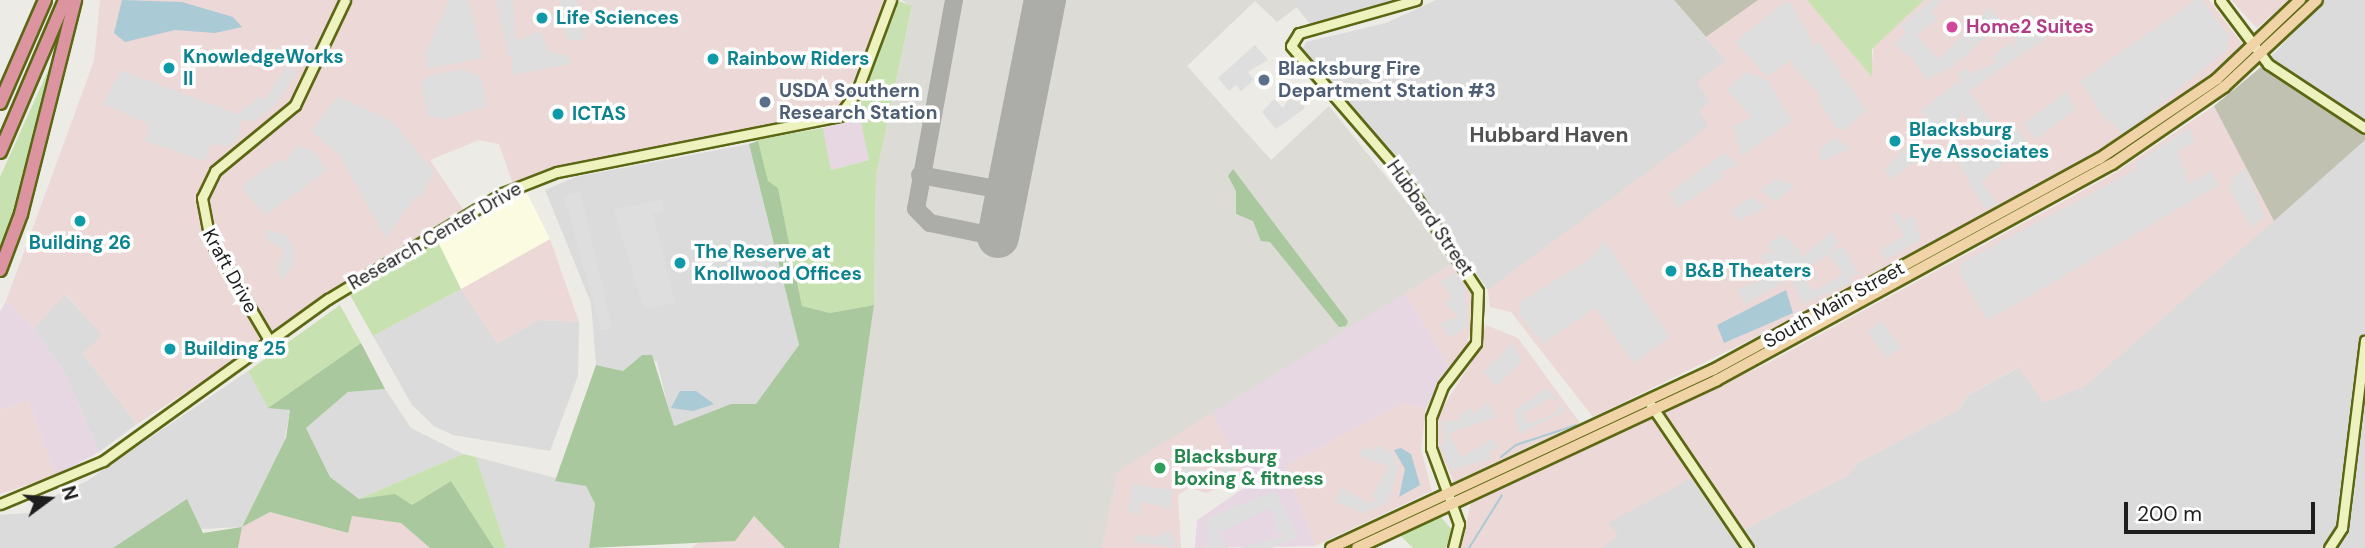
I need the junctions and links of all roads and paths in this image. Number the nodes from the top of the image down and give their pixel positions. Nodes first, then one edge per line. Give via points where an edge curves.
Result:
1 (45, 0) edge
2 (65, 0) edge
3 (75, 0) edge
4 (345, 0) edge
5 (891, 0) edge
6 (1416, 0) edge
7 (2220, 0) edge
8 (2300, 0) edge
9 (2316, 0) edge
10 (2258, 51) junction
11 (0, 103) edge
12 (2365, 128) edge
13 (0, 152) edge
14 (0, 270) edge
15 (270, 340) junction
16 (2365, 340) edge
17 (1651, 405) junction
18 (1451, 498) junction
19 (0, 504) edge
20 (1331, 548) edge
21 (1357, 548) edge
22 (1453, 548) edge
23 (1748, 548) edge
24 (2329, 548) edge

1 - 11 highway
2 - 13 highway
3 - 14 highway via 21,214
4 - 15 street, Kraft Drive via 295,105 269,132 219,167 202,198 206,232
5 - 15 street, Research Center Drive via 854,97 839,116 524,184 391,259
6 - 18 street, Hubbard Street via 1299,33 1291,43 1294,56 1422,202 1478,291 1476,343 1443,386 1431,418 1431,448
7 - 10 street
8 - 10 main road, South Main Street
9 - 10 main road, South Main Street
10 - 12 street via 2306,93
10 - 17 main road, South Main Street via 2188,115 2112,164
15 - 19 street, Research Center Drive via 103,460
16 - 24 street via 2343,519
17 - 18 main road, South Main Street
17 - 23 street
18 - 20 main road, South Main Street
18 - 21 main road, South Main Street
18 - 22 street, Hubbard Street via 1459,528

